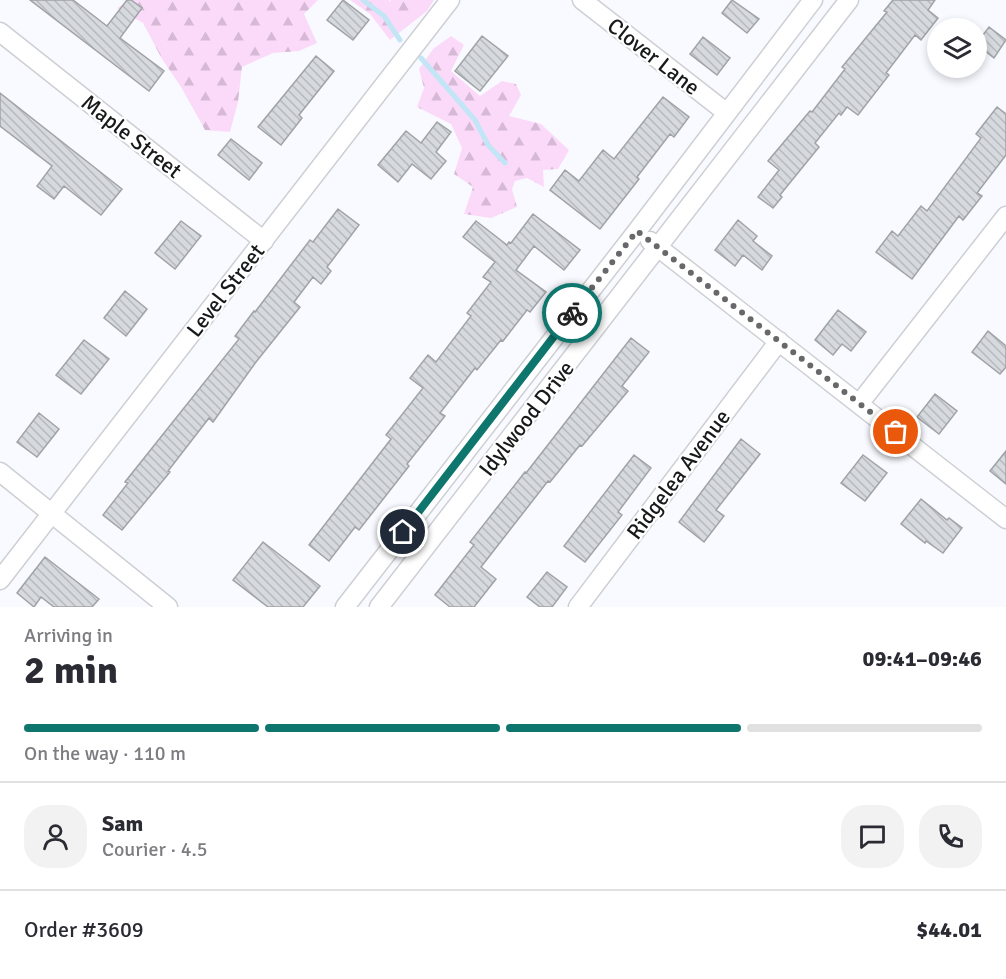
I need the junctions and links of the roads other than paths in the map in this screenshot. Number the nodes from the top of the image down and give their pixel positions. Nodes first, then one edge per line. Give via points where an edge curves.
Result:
1 (450, 0) edge
2 (582, 0) edge
3 (813, 0) edge
4 (849, 0) edge
5 (0, 32) edge
6 (726, 113) junction
7 (1006, 216) edge
8 (637, 231) junction
9 (264, 241) junction
10 (659, 247) junction
11 (779, 341) junction
12 (860, 404) junction
13 (0, 472) edge
14 (51, 513) junction
15 (1006, 519) edge
16 (0, 580) edge
17 (168, 607) edge
18 (345, 607) edge
19 (379, 607) edge
20 (578, 607) edge

1 - 9 street, Level Street
2 - 6 street, Clover Lane
3 - 6 street, Idylwood Drive
4 - 10 street, Idylwood Drive
5 - 9 street, Maple Street
6 - 8 street, Idylwood Drive
7 - 12 street
8 - 10 street
8 - 18 street, Idylwood Drive
9 - 14 street, Level Street
10 - 11 street
10 - 19 street, Idylwood Drive
11 - 12 street
11 - 20 street, Ridgelea Avenue
12 - 15 street
13 - 14 street
14 - 16 street, Level Street
14 - 17 street

